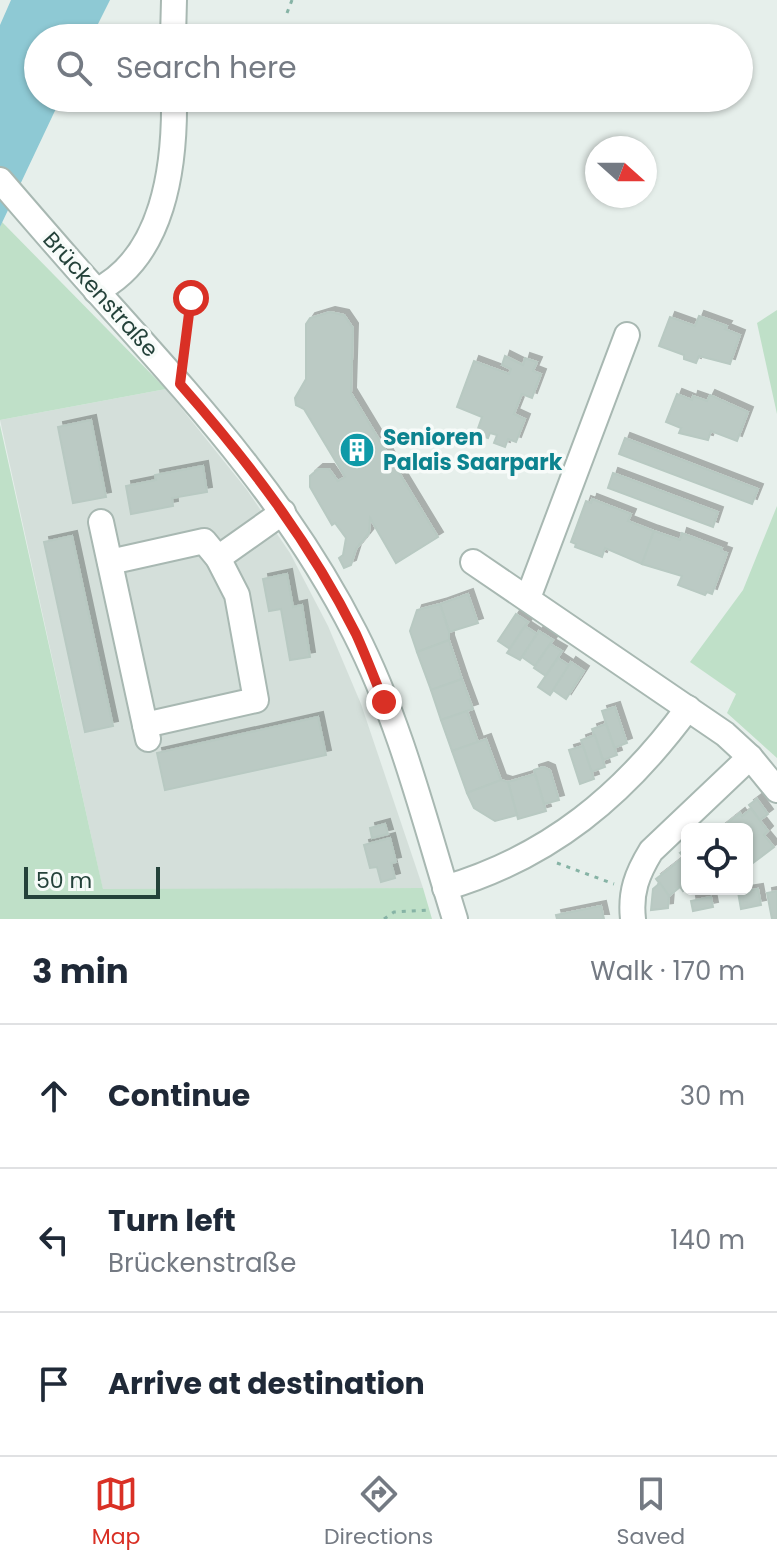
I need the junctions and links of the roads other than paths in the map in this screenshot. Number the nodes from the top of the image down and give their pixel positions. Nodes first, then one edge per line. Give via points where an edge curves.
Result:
1 (174, 0) edge
2 (173, 24) edge
3 (173, 112) edge
4 (0, 180) edge
5 (96, 291) junction
6 (627, 335) dead end
7 (283, 512) junction
8 (101, 522) dead end
9 (218, 558) junction
10 (110, 562) junction
11 (473, 562) dead end
12 (528, 598) junction
13 (688, 708) junction
14 (750, 757) junction
15 (777, 790) edge
16 (445, 888) junction
17 (454, 916) edge
18 (633, 919) edge

1 - 2 street
3 - 5 street via 171,161 156,221 121,277
4 - 5 street, Brückenstraße
5 - 7 street, Brückenstraße via 224,434
6 - 12 street
7 - 9 street
7 - 16 street, Brückenstraße via 356,635 404,753
8 - 10 street
9 - 10 street via 204,541
9 - 10 street via 237,595 256,700 147,733
11 - 12 street
12 - 13 street
13 - 14 street
13 - 16 street via 607,800 566,832 488,873
14 - 15 street
14 - 18 street via 651,851 632,890
16 - 17 street, Brückenstraße

